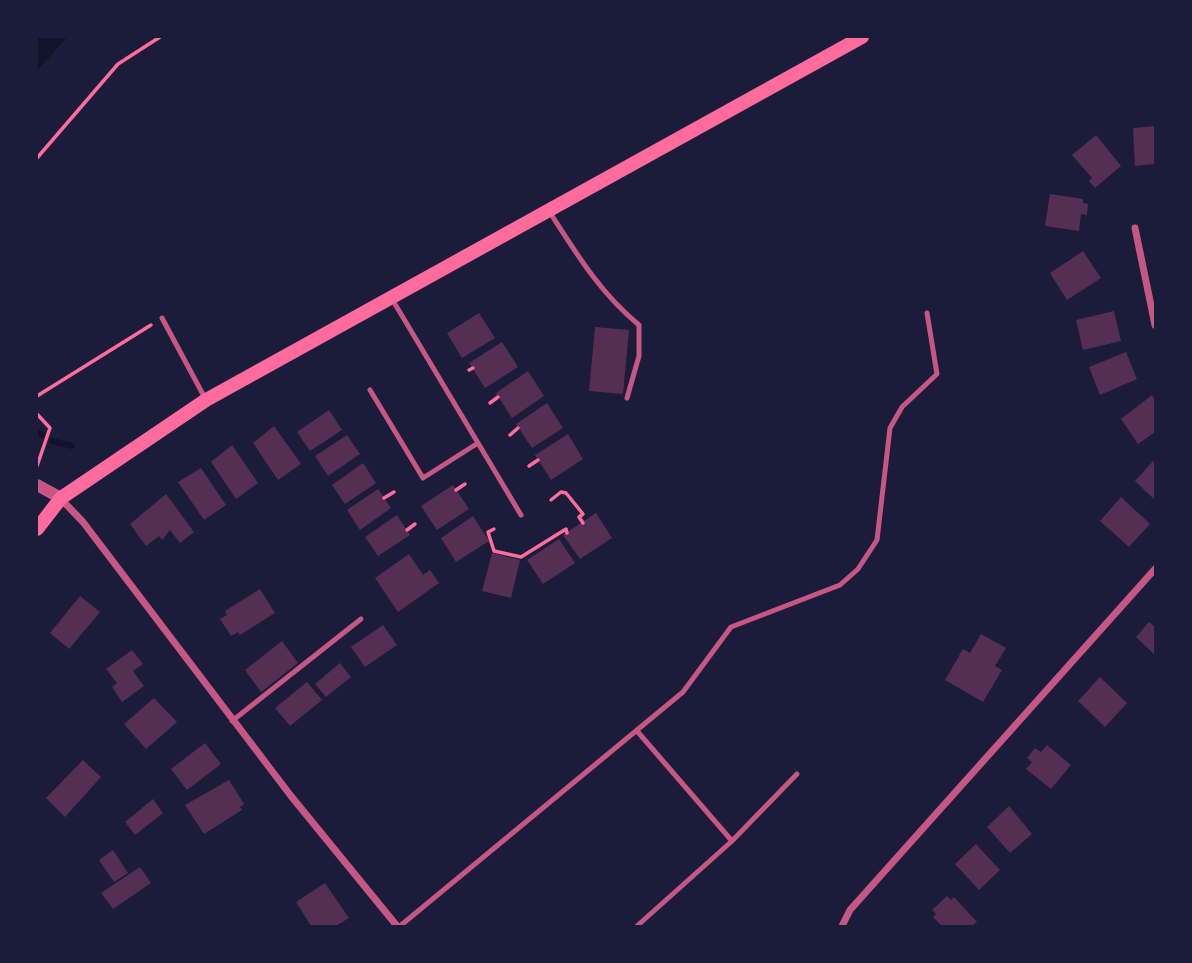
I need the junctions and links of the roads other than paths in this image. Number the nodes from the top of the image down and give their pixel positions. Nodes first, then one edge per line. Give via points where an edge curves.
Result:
1 (862, 37) edge
2 (549, 211) junction
3 (1135, 228) dead end
4 (392, 299) junction
5 (927, 313) dead end
6 (162, 318) dead end
7 (1155, 325) edge
8 (370, 390) dead end
9 (627, 398) dead end
10 (206, 400) junction
11 (478, 443) junction
12 (37, 485) edge
13 (61, 498) junction
14 (522, 515) dead end
15 (37, 529) edge
16 (1155, 569) edge
17 (361, 619) dead end
18 (232, 721) junction
19 (637, 731) junction
20 (797, 774) dead end
21 (732, 841) junction
22 (399, 926) edge
23 (637, 926) edge
24 (842, 926) edge

1 - 2 main road
2 - 4 main road
2 - 9 lane via 587,272 639,326 639,356
3 - 7 street
4 - 10 main road
4 - 11 lane
5 - 19 lane via 937,374 902,408 890,428 877,540 869,555 841,584 731,627 684,692
6 - 10 lane
8 - 11 lane via 423,478
10 - 13 main road
11 - 14 lane
12 - 13 street
13 - 15 main road
13 - 18 street
16 - 24 street via 850,910
17 - 18 lane
18 - 22 street
19 - 21 lane
19 - 22 lane
20 - 21 lane
21 - 23 lane

